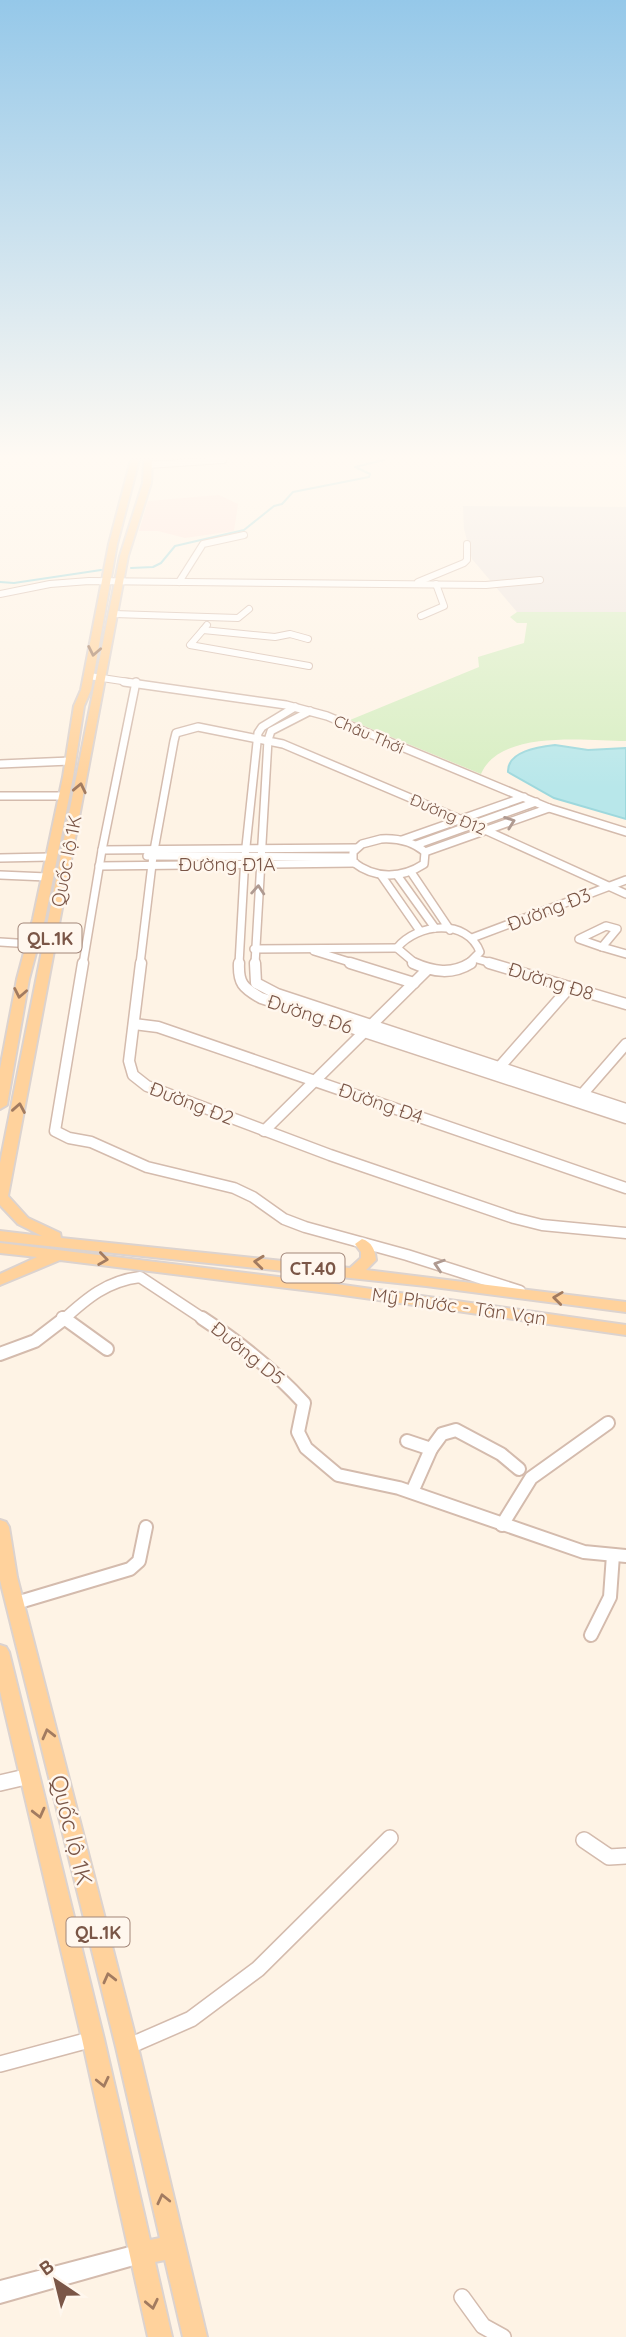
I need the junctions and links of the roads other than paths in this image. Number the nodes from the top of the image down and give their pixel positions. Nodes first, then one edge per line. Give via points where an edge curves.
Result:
1 (109, 569) edge
2 (121, 569) edge
3 (187, 569) edge
4 (452, 569) edge
5 (107, 580) junction
6 (120, 580) junction
7 (540, 580) dead end
8 (179, 582) junction
9 (415, 584) junction
10 (436, 584) junction
11 (0, 594) edge
12 (249, 609) dead end
13 (114, 614) junction
14 (421, 616) dead end
15 (212, 617) junction
16 (204, 630) junction
17 (308, 639) dead end
18 (309, 666) dead end
19 (95, 676) junction
20 (136, 682) junction
21 (295, 707) junction
22 (310, 711) junction
23 (263, 740) junction
24 (70, 761) junction
25 (0, 764) edge
26 (265, 773) junction
27 (253, 774) junction
28 (0, 796) edge
29 (63, 796) junction
30 (524, 797) junction
31 (536, 802) junction
32 (549, 808) junction
33 (250, 812) junction
34 (263, 812) junction
35 (461, 819) junction
36 (474, 825) junction
37 (486, 830) junction
38 (626, 832) edge
39 (401, 840) junction
40 (416, 845) junction
41 (356, 848) junction
42 (425, 852) junction
43 (245, 856) junction
44 (261, 856) junction
45 (101, 857) junction
46 (153, 857) junction
47 (0, 858) edge
48 (50, 858) junction
49 (353, 860) junction
50 (411, 872) junction
51 (381, 874) junction
52 (0, 875) edge
53 (397, 875) junction
54 (47, 877) junction
55 (626, 880) edge
56 (609, 887) junction
57 (626, 894) edge
58 (430, 900) junction
59 (416, 902) junction
60 (402, 905) junction
61 (242, 920) junction
62 (256, 920) junction
63 (435, 929) junction
64 (450, 930) junction
65 (420, 931) junction
66 (472, 938) junction
67 (0, 942) edge
68 (32, 944) junction
69 (602, 947) dead end
70 (397, 948) junction
71 (254, 949) junction
72 (306, 949) junction
73 (626, 954) edge
74 (477, 958) junction
75 (239, 963) junction
76 (254, 963) junction
77 (428, 969) junction
78 (414, 983) junction
79 (570, 987) junction
80 (284, 1001) junction
81 (626, 1004) edge
82 (134, 1024) junction
83 (368, 1028) junction
84 (626, 1044) edge
85 (496, 1070) junction
86 (315, 1080) junction
87 (579, 1098) junction
88 (0, 1105) edge
89 (626, 1110) edge
90 (626, 1118) edge
91 (264, 1131) junction
92 (626, 1188) edge
93 (0, 1198) edge
94 (626, 1233) edge
95 (0, 1236) edge
96 (362, 1244) junction
97 (0, 1248) edge
98 (67, 1248) junction
99 (164, 1268) junction
100 (353, 1273) junction
101 (140, 1277) junction
102 (0, 1280) edge
103 (527, 1294) junction
104 (626, 1307) edge
105 (62, 1317) junction
106 (626, 1330) edge
107 (107, 1349) dead end
108 (0, 1354) edge
109 (608, 1423) dead end
110 (407, 1441) dead end
111 (431, 1449) junction
112 (519, 1469) dead end
113 (412, 1492) junction
114 (502, 1525) junction
115 (0, 1527) edge
116 (146, 1527) dead end
117 (620, 1555) edge
118 (16, 1603) junction
119 (591, 1635) dead end
120 (0, 1652) edge
121 (30, 1776) junction
122 (0, 1783) edge
123 (390, 1838) dead end
124 (584, 1840) dead end
125 (626, 1856) edge
126 (93, 2039) junction
127 (127, 2047) junction
128 (0, 2064) edge
129 (174, 2246) junction
130 (141, 2254) junction
131 (0, 2292) edge
132 (462, 2297) dead end
133 (160, 2337) edge
134 (195, 2337) edge
135 (503, 2337) edge

1 - 5 main road, Quốc lộ 1K / QL.1K
2 - 6 main road, Quốc lộ 1K / QL.1K
3 - 8 street
4 - 9 street
5 - 6 street
5 - 11 street
5 -> 19 main road, Quốc lộ 1K / QL.1K
6 - 8 street
6 - 13 main road, Quốc lộ 1K / QL.1K
7 - 10 street
8 - 9 street
9 - 10 street
10 - 14 street via 444,606
12 - 15 street via 242,617
13 - 15 street
13 - 19 main road, Quốc lộ 1K / QL.1K
15 - 16 street
16 - 17 street
16 - 18 street via 190,645
19 - 20 street, Châu Thới
19 - 24 main road, Quốc lộ 1K / QL.1K via 79,706
93 -> 19 main road, Quốc lộ 1K / QL.1K via 55,919
20 - 21 street, Châu Thới
20 - 45 street
21 - 22 street, Châu Thới
21 - 23 street via 262,727
22 - 23 street
22 - 30 street, Châu Thới
23 - 26 street, Đường Đ6
23 - 27 street, Đường Đ6
23 - 35 street, Đường Đ12 via 283,744
23 - 46 street, Đường Đ2 via 198,727 176,733
24 - 25 street
24 - 29 main road, Quốc lộ 1K / QL.1K
26 - 27 street
26 - 34 street, Đường Đ6
27 - 33 street, Đường Đ6
28 - 29 street
29 - 48 main road, Quốc lộ 1K / QL.1K
30 - 31 street, Châu Thới
30 - 35 street
31 - 32 street, Châu Thới
31 - 36 street
37 -> 32 street
32 - 38 street, Châu Thới
33 - 34 street
33 - 43 street, Đường Đ6
34 - 44 street, Đường Đ6
35 - 36 street, Đường Đ12
35 - 39 street
36 - 37 street, Đường Đ12
36 - 40 street
37 - 42 street
37 - 56 street, Đường Đ12
39 - 40 street
39 - 41 street, Đường Đ1A via 371,841
40 - 42 street
41 - 44 street, Đường Đ1A
41 - 49 street
42 - 50 street via 424,864
43 - 44 street, Đường Đ1A
43 - 44 street, Đường Đ1A
43 - 46 street, Đường Đ1A
43 - 46 street, Đường Đ1A
43 - 61 street, Đường Đ6
44 - 49 street, Đường Đ1A
62 -> 44 street, Đường Đ6
45 - 46 street, Đường Đ1A
45 - 46 street, Đường Đ1A
45 - 96 street via 55,1130 147,1167 234,1188 284,1219
46 - 82 street, Đường Đ2
47 - 48 street
48 - 54 main road, Quốc lộ 1K / QL.1K
49 - 51 street via 365,871
50 - 53 street
50 - 58 street
51 - 53 street
51 - 60 street
52 - 54 street
53 - 59 street
54 - 68 main road, Quốc lộ 1K / QL.1K
55 - 56 street, Đường Đ3
56 - 57 street, Đường Đ12
56 - 66 street, Đường Đ3
58 - 59 street
58 - 64 street
59 - 60 street
59 - 63 street
60 - 65 street
61 - 62 street
61 - 75 street, Đường Đ6
62 - 71 street, Đường Đ6
63 - 64 street
63 - 65 street
64 - 66 street
65 - 70 street
66 - 74 street via 480,952
67 - 68 street
68 -> 88 main road, Quốc lộ 1K / QL.1K
69 - 73 street
70 - 72 street
70 - 77 street via 406,960
71 - 72 street
71 - 76 street, Đường Đ6
72 - 78 street
74 - 77 street via 460,968
74 - 79 street, Đường Đ8
75 - 76 street
75 - 80 street, Đường Đ6 via 238,979 244,989
76 - 80 street, Đường Đ6 via 256,983
77 - 78 street
78 - 83 street
79 - 81 street, Đường Đ8
79 - 85 street
80 - 83 street, Đường Đ6
82 - 86 street, Đường Đ4 via 159,1027
82 - 91 street, Đường Đ2 via 129,1061 136,1081
83 - 85 street, Đường Đ6
83 - 86 street
84 - 87 street
85 - 87 street, Đường Đ6
86 - 91 street
86 - 92 street, Đường Đ4
87 - 89 street, Đường Đ6
87 - 90 street, Đường Đ6
91 - 94 street, Đường Đ2 via 514,1218
93 - 98 main road via 23,1221
95 - 98 main road, Mỹ Phước - Tân Vạn / CT.40
96 - 100 main road via 369,1260
103 -> 96 street
97 - 98 main road, Mỹ Phước - Tân Vạn / CT.40
98 -> 99 main road, Mỹ Phước - Tân Vạn / CT.40
100 -> 98 main road, Mỹ Phước - Tân Vạn / CT.40
98 - 102 main road
99 - 101 street
99 - 106 main road, Mỹ Phước - Tân Vạn / CT.40
100 - 103 main road, Mỹ Phước - Tân Vạn / CT.40
101 - 105 street via 109,1283
101 - 113 street, Đường D5 via 220,1328 274,1370 304,1403 298,1432 306,1448 338,1475
104 -> 103 main road, Mỹ Phước - Tân Vạn / CT.40
105 - 107 street
105 - 108 street via 41,1337
109 - 114 street via 531,1478
110 - 111 street
111 - 112 street via 442,1434 456,1430
111 - 113 street
113 - 114 street, Đường D5
114 - 117 street, Đường D5 via 584,1552
115 - 118 main road, Quốc lộ 1K / QL.1K
116 - 118 street via 139,1561 130,1569
117 - 119 street via 610,1604
127 -> 118 main road, Quốc lộ 1K / QL.1K
120 - 121 main road, Quốc lộ 1K / QL.1K
121 - 122 street
121 -> 126 main road, Quốc lộ 1K / QL.1K
123 - 127 street via 258,1969 191,2019
124 - 125 street via 610,1857
126 - 128 street
126 -> 130 main road, Quốc lộ 1K / QL.1K
129 -> 127 main road, Quốc lộ 1K / QL.1K
129 - 130 main road
129 - 134 main road, Quốc lộ 1K / QL.1K
130 - 131 street
130 -> 133 main road, Quốc lộ 1K / QL.1K
132 - 135 street via 483,2326

